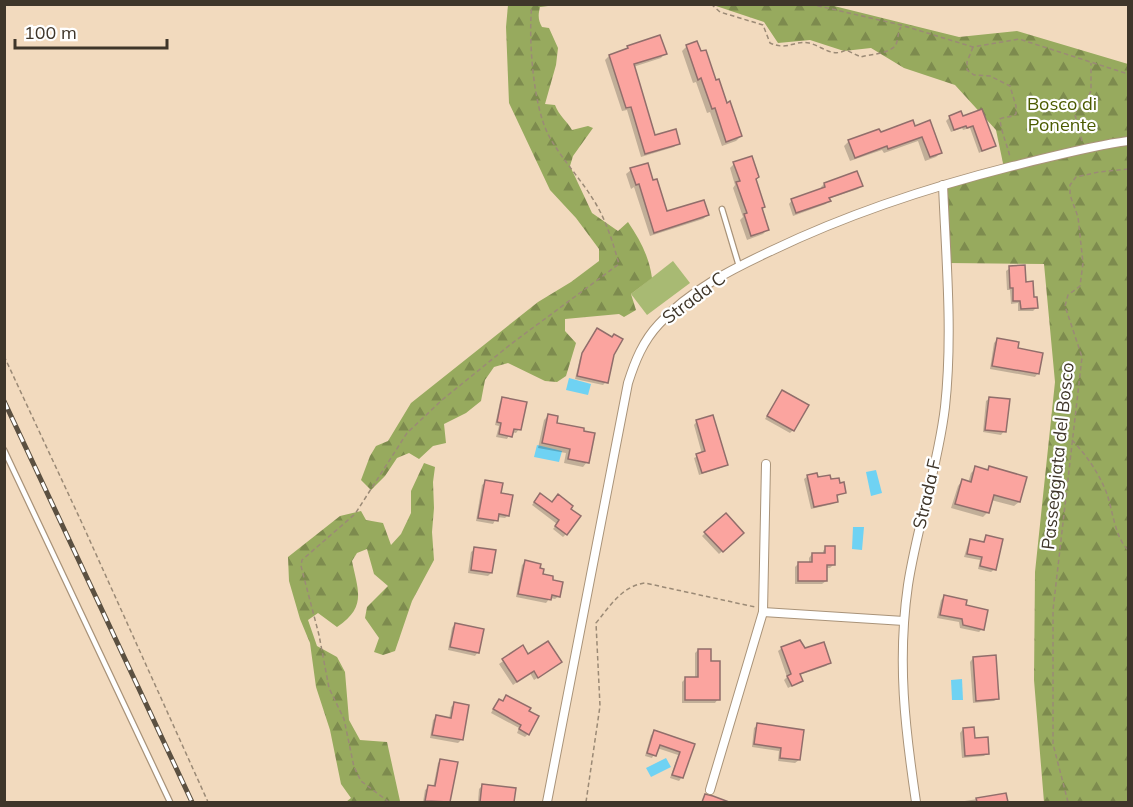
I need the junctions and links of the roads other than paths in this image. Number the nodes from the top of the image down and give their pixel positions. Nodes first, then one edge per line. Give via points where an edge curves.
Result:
1 (1128, 141) edge
2 (943, 184) junction
3 (722, 209) dead end
4 (739, 266) junction
5 (4, 450) edge
6 (766, 464) dead end
7 (763, 612) junction
8 (904, 621) junction
9 (710, 790) dead end
10 (170, 802) edge
11 (547, 802) edge
12 (916, 802) edge

1 - 2 street, Strada C
2 - 4 street, Strada C via 823,227
2 - 8 street, Strada F via 948,296 945,405
3 - 4 lane
4 - 11 street, Strada C via 669,314 649,337 633,367
5 - 10 lane
6 - 7 street
7 - 8 street
7 - 9 street
8 - 12 street, Strada F via 903,706

